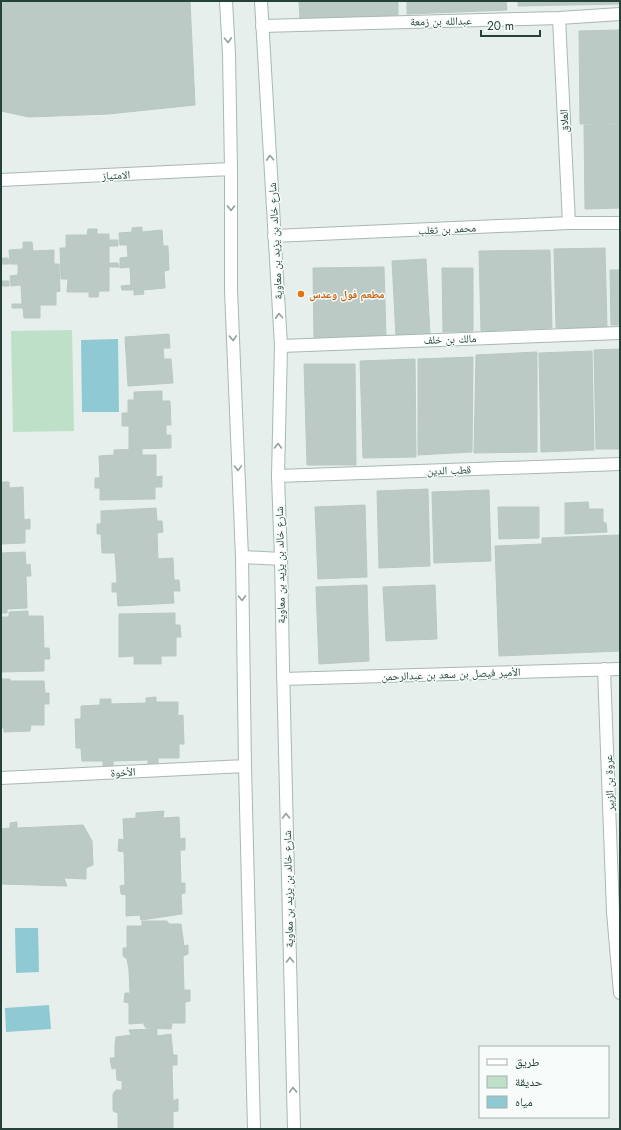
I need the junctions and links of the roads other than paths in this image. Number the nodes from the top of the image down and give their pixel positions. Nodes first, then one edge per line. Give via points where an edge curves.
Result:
1 (226, 1) edge
2 (261, 1) edge
3 (620, 14) edge
4 (559, 18) junction
5 (262, 26) junction
6 (231, 169) junction
7 (1, 180) edge
8 (620, 222) edge
9 (569, 223) junction
10 (274, 236) junction
11 (620, 333) edge
12 (281, 346) junction
13 (620, 464) edge
14 (278, 476) junction
15 (242, 557) junction
16 (281, 559) junction
17 (620, 669) edge
18 (604, 670) junction
19 (283, 673) junction
20 (245, 766) junction
21 (1, 778) edge
22 (617, 912) edge
23 (620, 993) edge
24 (254, 1129) edge
25 (294, 1129) edge

1 -> 6 street
2 - 5 street, شارع خالد بن يزيد بن معاوية
3 - 4 street, عبدالله بن زمعة
4 - 5 street, عبدالله بن زمعة
4 - 9 street, العلاق
10 -> 5 street, شارع خالد بن يزيد بن معاوية
6 - 7 street, الامتياز
6 -> 15 street via 231,290
8 - 9 street, محمد بن تغلب
9 - 10 street, محمد بن تغلب
12 -> 10 street, شارع خالد بن يزيد بن معاوية
11 - 12 street, مالك بن خلف
14 -> 12 street, شارع خالد بن يزيد بن معاوية
13 - 14 street, قطب الدين
14 - 16 street, شارع خالد بن يزيد بن معاوية
15 - 16 street
15 -> 20 street
16 - 19 street, شارع خالد بن يزيد بن معاوية
17 - 18 street, الأمير فيصل بن سعد بن عبدالرحمن
18 - 19 street, الأمير فيصل بن سعد بن عبدالرحمن
18 - 22 street, عروة بن الزبير
25 -> 19 street, شارع خالد بن يزيد بن معاوية
20 - 21 street, الأخوة
20 - 24 street
22 - 23 street, عروة بن الزبير

